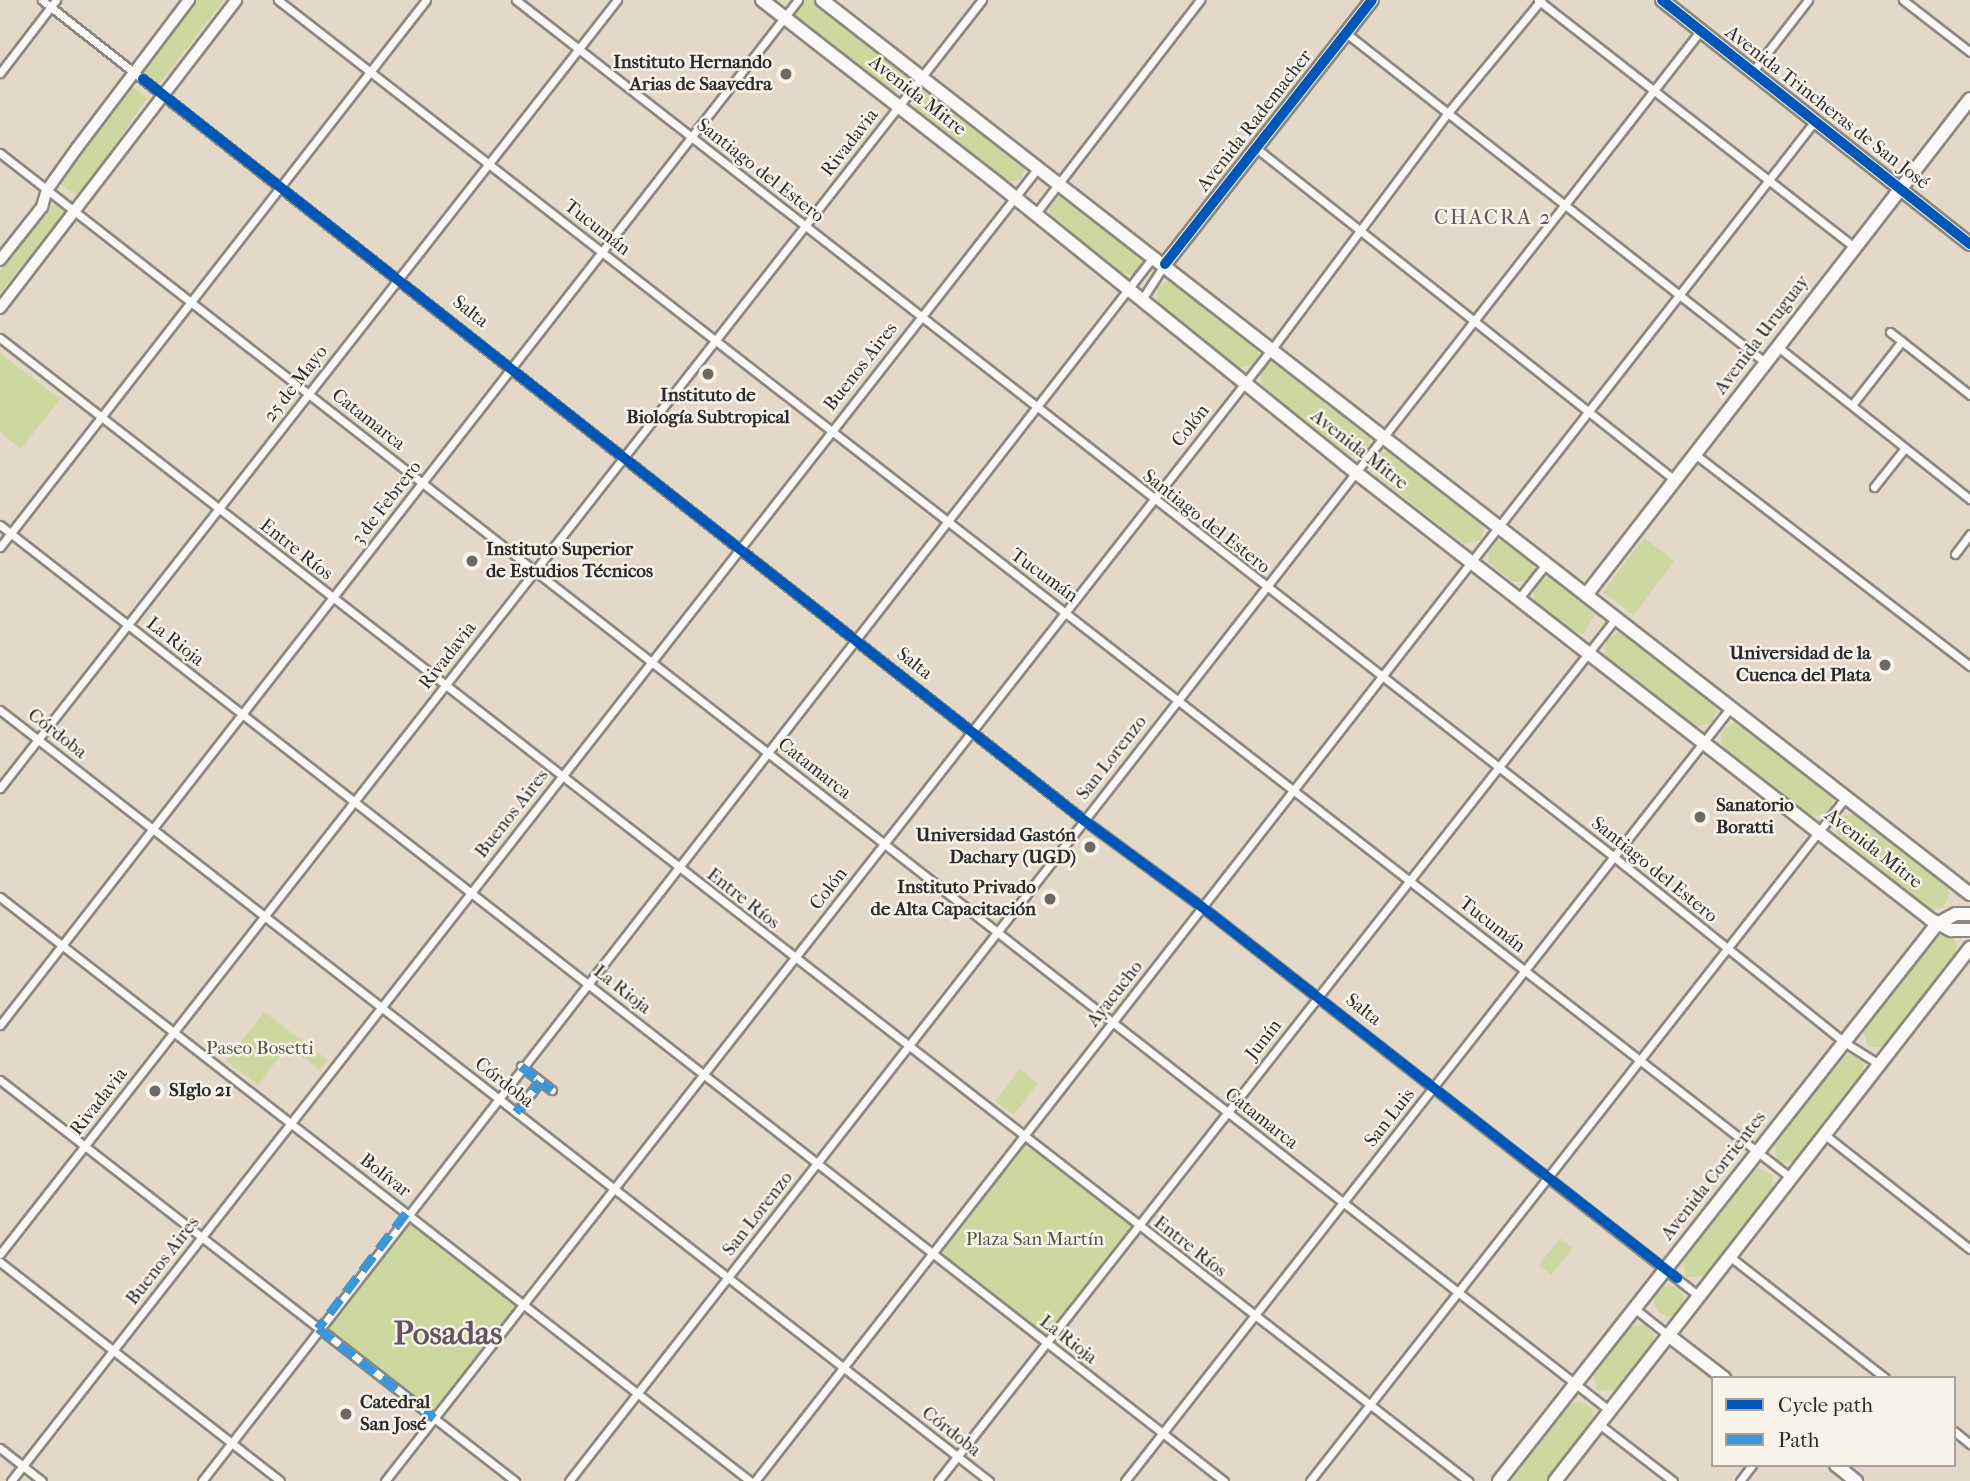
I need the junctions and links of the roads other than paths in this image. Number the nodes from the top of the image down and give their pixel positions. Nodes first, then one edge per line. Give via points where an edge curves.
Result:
1 (42, 0) edge
2 (56, 0) edge
3 (189, 0) edge
4 (236, 0) edge
5 (278, 0) edge
6 (426, 0) edge
7 (516, 0) edge
8 (617, 0) edge
9 (762, 0) edge
10 (798, 0) edge
11 (822, 0) edge
12 (982, 0) edge
13 (1200, 0) edge
14 (1372, 0) edge
15 (1540, 0) edge
16 (1662, 0) edge
17 (1808, 0) edge
18 (1903, 0) edge
19 (51, 7) junction
20 (785, 18) junction
21 (1701, 30) junction
22 (1346, 33) junction
23 (579, 48) junction
24 (1970, 52) edge
25 (370, 71) junction
26 (1753, 71) junction
27 (134, 72) junction
28 (0, 73) edge
29 (922, 77) junction
30 (1654, 90) junction
31 (162, 96) junction
32 (1970, 99) edge
33 (899, 106) junction
34 (1446, 115) junction
35 (1816, 120) junction
36 (693, 139) junction
37 (1256, 148) junction
38 (0, 153) edge
39 (489, 164) junction
40 (1039, 167) junction
41 (1768, 181) junction
42 (1059, 183) junction
43 (281, 186) junction
44 (1900, 188) junction
45 (47, 190) junction
46 (1014, 196) junction
47 (1565, 205) junction
48 (74, 211) junction
49 (1036, 213) junction
50 (805, 225) junction
51 (1357, 233) junction
52 (1970, 244) edge
53 (1854, 247) junction
54 (603, 252) junction
55 (0, 260) edge
56 (1159, 260) junction
57 (399, 279) junction
58 (1126, 289) junction
59 (1679, 295) junction
60 (1140, 301) junction
61 (191, 302) junction
62 (0, 308) edge
63 (919, 318) junction
64 (1475, 320) junction
65 (1890, 332) dead end
66 (0, 338) edge
67 (716, 340) junction
68 (1902, 341) junction
69 (1778, 347) junction
70 (1271, 350) junction
71 (1766, 363) junction
72 (513, 368) junction
73 (1244, 384) junction
74 (309, 394) junction
75 (1970, 395) edge
76 (1852, 405) junction
77 (1035, 409) junction
78 (1590, 410) junction
79 (101, 417) junction
80 (830, 433) junction
81 (1384, 437) junction
82 (1905, 449) junction
83 (1696, 455) junction
84 (625, 456) junction
85 (1354, 471) junction
86 (1676, 481) junction
87 (423, 483) junction
88 (1874, 487) dead end
89 (1970, 499) edge
90 (1153, 500) junction
91 (218, 509) junction
92 (945, 524) junction
93 (0, 525) edge
94 (1498, 527) junction
95 (11, 533) junction
96 (1970, 534) edge
97 (741, 546) junction
98 (0, 547) edge
99 (1955, 554) dead end
100 (1471, 559) junction
101 (1546, 564) junction
102 (535, 571) junction
103 (1266, 589) junction
104 (1586, 595) junction
105 (1520, 597) junction
106 (333, 598) junction
107 (1066, 612) junction
108 (1616, 618) junction
109 (128, 625) junction
110 (854, 639) junction
111 (1590, 651) junction
112 (651, 662) junction
113 (1970, 666) edge
114 (1382, 678) junction
115 (445, 686) junction
116 (1180, 700) junction
117 (1731, 708) junction
118 (0, 710) edge
119 (243, 714) junction
120 (971, 730) junction
121 (38, 739) junction
122 (1706, 742) junction
123 (766, 752) junction
124 (1498, 768) junction
125 (561, 777) junction
126 (0, 788) edge
127 (1295, 790) junction
128 (1846, 797) junction
129 (354, 802) junction
130 (1085, 821) junction
131 (153, 829) junction
132 (1821, 833) junction
133 (885, 844) junction
134 (1614, 857) junction
135 (677, 867) junction
136 (1408, 880) junction
137 (470, 892) junction
138 (1970, 894) edge
139 (0, 897) edge
140 (1202, 906) junction
141 (1970, 914) edge
142 (265, 916) junction
143 (1937, 924) junction
144 (1970, 930) edge
145 (998, 933) junction
146 (62, 945) junction
147 (1970, 948) edge
148 (1729, 951) junction
149 (794, 959) junction
150 (1525, 970) junction
151 (586, 983) junction
152 (1317, 997) junction
153 (381, 1007) junction
154 (1113, 1023) junction
155 (0, 1025) edge
156 (174, 1032) junction
157 (1844, 1042) junction
158 (907, 1048) junction
159 (1640, 1060) junction
160 (1880, 1064) junction
161 (521, 1066) junction
162 (704, 1074) junction
163 (0, 1080) edge
164 (540, 1081) junction
165 (1433, 1088) junction
166 (552, 1090) dead end
167 (497, 1097) junction
168 (516, 1112) junction
169 (1228, 1112) junction
170 (290, 1123) junction
171 (1825, 1135) junction
172 (1023, 1138) junction
173 (85, 1146) junction
174 (1758, 1152) junction
175 (817, 1163) junction
176 (1548, 1177) junction
177 (1791, 1178) junction
178 (614, 1189) junction
179 (1343, 1203) junction
180 (406, 1213) junction
181 (1138, 1227) junction
182 (202, 1236) junction
183 (1970, 1249) edge
184 (0, 1254) edge
185 (933, 1254) junction
186 (1730, 1256) junction
187 (0, 1262) edge
188 (1665, 1269) junction
189 (728, 1278) junction
190 (1458, 1292) junction
191 (1699, 1296) junction
192 (524, 1304) junction
193 (1634, 1308) junction
194 (1254, 1316) junction
195 (318, 1328) junction
196 (1668, 1335) junction
197 (1047, 1343) junction
198 (113, 1350) junction
199 (845, 1369) junction
200 (1721, 1376) edge
201 (1882, 1376) edge
202 (1574, 1384) junction
203 (638, 1394) junction
204 (1369, 1405) junction
205 (1609, 1411) junction
206 (434, 1418) junction
207 (1599, 1424) junction
208 (1163, 1433) junction
209 (232, 1444) junction
210 (0, 1448) edge
211 (957, 1457) junction
212 (22, 1466) junction
213 (1838, 1467) edge
214 (11, 1481) edge
215 (42, 1481) edge
216 (202, 1481) edge
217 (280, 1481) edge
218 (385, 1481) edge
219 (515, 1481) edge
220 (569, 1481) edge
221 (750, 1481) edge
222 (755, 1481) edge
223 (938, 1481) edge
224 (989, 1481) edge
225 (1125, 1481) edge
226 (1224, 1481) edge
227 (1310, 1481) edge
228 (1468, 1481) edge
229 (1499, 1481) edge
230 (1555, 1481) edge
231 (1673, 1481) edge
232 (1856, 1481) edge

1 - 19 street, Salta
2 - 19 street
3 - 27 main road
4 - 31 main road
5 - 25 street, Tucumán
6 - 25 street
7 - 23 street, Santiago del Estero
8 - 23 street, 25 de Mayo
9 - 20 main road, Avenida Mitre
10 - 20 street, 3 de Febrero
11 - 29 main road, Avenida Mitre
12 - 29 street, Rivadavia
13 - 42 street
14 - 22 main road, Avenida Rademacher
15 - 30 street
15 - 34 street, Colón
16 - 21 main road, Avenida Trincheras de San José
17 - 26 street
18 - 24 street
19 - 27 street, Salta
19 - 28 street
20 - 33 main road, Avenida Mitre
20 - 36 street, 3 de Febrero
21 - 26 main road, Avenida Trincheras de San José
21 - 30 street, San Lorenzo
22 - 34 street
22 - 37 main road, Avenida Rademacher
23 - 36 street, Santiago del Estero
23 - 39 street, 25 de Mayo
25 - 39 street, Tucumán
25 - 43 street
26 - 35 main road, Avenida Trincheras de San José
27 - 31 street, Salta
27 - 45 main road
29 - 33 street, Rivadavia
29 - 40 main road, Avenida Mitre
30 - 41 street
30 - 47 street, San Lorenzo
31 - 43 street, Salta
31 - 48 main road
32 - 44 main road, Avenida Uruguay
33 - 46 main road, Avenida Mitre
33 - 50 street, Rivadavia
34 - 47 street
34 - 51 street, Colón
35 - 41 street, Ayacucho
35 - 44 main road, Avenida Trincheras de San José
36 - 50 street, Santiago del Estero
36 - 54 street, 3 de Febrero
37 - 51 street
37 - 56 main road, Avenida Rademacher
38 - 45 street, Catamarca
39 - 54 street, Tucumán
39 - 57 street, 25 de Mayo
40 - 42 main road, Avenida Mitre
40 - 46 street, Buenos Aires
41 - 53 street
41 - 59 street, Ayacucho
42 - 49 street
42 - 56 main road, Avenida Mitre
43 - 57 street, Salta
43 - 61 street
44 - 52 main road, Avenida Trincheras de San José
44 - 53 main road, Avenida Uruguay
45 - 48 street, Catamarca
45 - 55 main road via 42,206
46 - 49 main road, Avenida Mitre
46 - 63 street, Buenos Aires
47 - 59 street
47 - 64 street, San Lorenzo
48 - 61 street, Catamarca
48 - 62 main road
49 - 58 main road, Avenida Mitre
50 - 63 street, Santiago del Estero
50 - 67 street, Rivadavia
51 - 64 street
51 - 70 street, Colón
53 - 69 main road, Avenida Uruguay
54 - 67 street, Tucumán
54 - 72 street, 3 de Febrero
56 - 58 street
56 - 60 street
56 - 70 main road, Avenida Mitre
57 - 72 street, Salta
57 - 74 street, 25 de Mayo
58 - 60 main road, Avenida Mitre
58 - 77 street
59 - 71 street
59 - 78 street, Ayacucho
60 - 73 main road, Avenida Mitre
61 - 74 street, Catamarca
61 - 79 street
63 - 77 street, Santiago del Estero
63 - 80 street, Buenos Aires
64 - 78 street
64 - 81 street, San Lorenzo
65 - 68 street
66 - 79 street, Entre Ríos
67 - 80 street, Tucumán
67 - 84 street, Rivadavia
68 - 75 street
68 - 76 street
69 - 71 main road, Avenida Uruguay
69 - 76 street
70 - 73 street, Colón
70 - 81 main road, Avenida Mitre
71 - 83 main road, Avenida Uruguay
72 - 84 street, Salta
72 - 87 street, 3 de Febrero
73 - 85 main road, Avenida Mitre
73 - 90 street, Colón
74 - 87 street, Catamarca
74 - 91 street, 25 de Mayo
76 - 82 street
77 - 90 street, Santiago del Estero
77 - 92 street
78 - 86 street
78 - 94 street, Ayacucho
79 - 91 street, Entre Ríos
79 - 95 street
80 - 92 street, Tucumán
80 - 97 street, Buenos Aires
81 - 85 street, San Lorenzo
81 - 94 main road, Avenida Mitre
82 - 88 street
82 - 89 street
83 - 86 main road, Avenida Uruguay
83 - 113 street
84 - 97 street, Salta
84 - 102 street, Rivadavia
85 - 100 main road, Avenida Mitre
85 - 103 street, San Lorenzo
86 - 104 main road, Avenida Uruguay
87 - 102 street, Catamarca
87 - 106 street, 3 de Febrero
90 - 103 street, Santiago del Estero
90 - 107 street, Colón
91 - 106 street, Entre Ríos
91 - 109 street, 25 de Mayo
92 - 107 street, Tucumán
92 - 110 street
93 - 95 street, La Rioja
94 - 100 street, Ayacucho
94 - 101 main road, Avenida Mitre
95 - 98 street
95 - 109 street, La Rioja
96 - 99 street
97 - 110 street, Salta
97 - 112 street, Buenos Aires
100 - 105 main road, Avenida Mitre
100 - 114 street, Ayacucho
101 - 104 main road, Avenida Mitre
101 - 105 street
102 - 112 street, Catamarca
102 - 115 street, Rivadavia
103 - 114 street, Santiago del Estero
103 - 116 street, San Lorenzo
104 - 108 main road, Avenida Mitre
105 - 111 main road, Avenida Mitre
106 - 115 street, Entre Ríos
106 - 119 street, 3 de Febrero
107 - 116 street, Tucumán
107 - 120 street, Colón
108 - 111 street, Junín
108 - 117 main road, Avenida Mitre
109 - 119 street, La Rioja
109 - 121 street, 25 de Mayo
110 - 120 street, Salta
110 - 123 street
111 - 122 main road, Avenida Mitre
111 - 124 street, Junín
112 - 123 street, Catamarca
112 - 125 street, Buenos Aires
114 - 124 street, Santiago del Estero
114 - 127 street, Ayacucho
115 - 125 street, Entre Ríos
115 - 129 street, Rivadavia
116 - 127 street, Tucumán
116 - 130 street, San Lorenzo
117 - 122 street, San Luis
117 - 128 main road, Avenida Mitre
118 - 121 street, Córdoba
119 - 129 street, La Rioja
119 - 131 street, 3 de Febrero
120 - 130 street, Salta
120 - 133 street, Colón
121 - 126 street, 25 de Mayo
121 - 131 street, Córdoba
122 - 132 main road, Avenida Mitre
122 - 134 street, San Luis
123 - 133 street, Catamarca
123 - 135 street
124 - 134 street, Santiago del Estero
124 - 136 street, Junín
125 - 135 street, Entre Ríos
125 - 137 street, Buenos Aires
127 - 136 street, Tucumán
127 - 140 street, Ayacucho
128 - 132 street
128 - 138 main road, Avenida Mitre
129 - 137 street, La Rioja
129 - 142 street, Rivadavia
130 - 140 street, Salta
130 - 145 street, San Lorenzo
131 - 142 street, Córdoba
131 - 146 street, 3 de Febrero
132 - 143 main road, Avenida Mitre
132 - 148 street
133 - 145 street, Catamarca
133 - 149 street, Colón
134 - 148 street, Santiago del Estero
134 - 150 street, San Luis
135 - 149 street, Entre Ríos
135 - 151 street
136 - 150 street, Tucumán
136 - 152 street, Junín
137 - 151 street, La Rioja
137 - 153 street, Buenos Aires
139 - 146 street, Bolívar
140 - 152 street, Salta
140 - 154 street, Ayacucho
141 - 143 main road via 1956,914
142 - 153 street, Córdoba
142 - 156 street, Rivadavia
143 - 144 main road
143 - 157 main road, Avenida Corrientes
145 - 154 street, Catamarca
145 - 158 street, San Lorenzo
146 - 155 street, 3 de Febrero
146 - 156 street, Bolívar
147 - 160 main road
148 - 157 street, Santiago del Estero
148 - 159 street
149 - 158 street, Entre Ríos
149 - 162 street, Colón
150 - 159 street, Tucumán
150 - 165 street, San Luis
151 - 161 street
151 - 162 street, La Rioja
152 - 165 street, Salta
152 - 169 street, Junín
153 - 167 street, Córdoba
153 - 170 street, Buenos Aires
154 - 169 street, Catamarca
154 - 172 street, Ayacucho
156 - 170 street, Bolívar
156 - 173 street, Rivadavia
157 - 160 street, Santiago del Estero
157 - 174 main road, Avenida Corrientes
158 - 172 street, Entre Ríos
158 - 175 street, San Lorenzo
159 - 174 street, Tucumán
159 - 176 street
160 - 171 main road
161 - 164 street
161 - 167 street
162 - 175 street, La Rioja
162 - 178 street, Colón
163 - 173 street
164 - 166 street
164 - 168 street
165 - 176 street, Salta
165 - 179 street, San Luis
167 - 168 street, Córdoba
167 - 180 street
168 - 178 street, Córdoba
169 - 179 street, Catamarca
169 - 181 street, Junín
170 - 180 street, Bolívar
170 - 182 street, Buenos Aires
171 - 177 main road
171 - 183 street
172 - 181 street, Entre Ríos
172 - 185 street, Ayacucho
173 - 182 street
173 - 184 street, Rivadavia
174 - 177 street, Tucumán
174 - 188 main road, Avenida Corrientes
175 - 185 street, La Rioja
175 - 189 street, San Lorenzo
176 - 188 street, Salta
176 - 190 street
177 - 186 main road
178 - 189 street, Córdoba
178 - 192 street, Colón
179 - 190 street, Catamarca
179 - 194 street, San Luis
180 - 192 street, Bolívar
180 - 195 street
181 - 194 street, Entre Ríos
181 - 197 street, Junín
182 - 195 street
182 - 198 street, Buenos Aires
185 - 197 street, La Rioja
185 - 199 street, Ayacucho
186 - 191 main road
186 - 201 street
187 - 198 street
188 - 191 street, Salta
188 - 193 main road, Avenida Corrientes
189 - 199 street, Córdoba
189 - 203 street, San Lorenzo
190 - 202 street, Catamarca
190 - 204 street
191 - 196 main road
192 - 203 street, Bolívar
192 - 206 street, Colón
193 - 196 street
193 - 202 main road, Avenida Corrientes
194 - 204 street, Entre Ríos
194 - 208 street, San Luis
195 - 206 street
195 - 209 street
196 - 200 main road
196 - 205 main road
197 - 208 street, La Rioja
197 - 211 street, Junín
198 - 209 street
198 - 212 street, Buenos Aires
199 - 211 street, Córdoba
199 - 222 street, Ayacucho
202 - 205 street, Catamarca
202 - 229 main road, Avenida Corrientes
203 - 220 street, San Lorenzo
203 - 221 street, Bolívar
204 - 227 street
204 - 228 street, Entre Ríos
205 - 207 main road
206 - 218 street, Colón
206 - 219 street
207 - 230 main road
207 - 231 street
208 - 225 street, San Luis
208 - 226 street, La Rioja
209 - 216 street
209 - 217 street
210 - 212 street
211 - 223 street, Junín
211 - 224 street, Córdoba
212 - 214 street, Buenos Aires
212 - 215 street
213 - 232 main road

